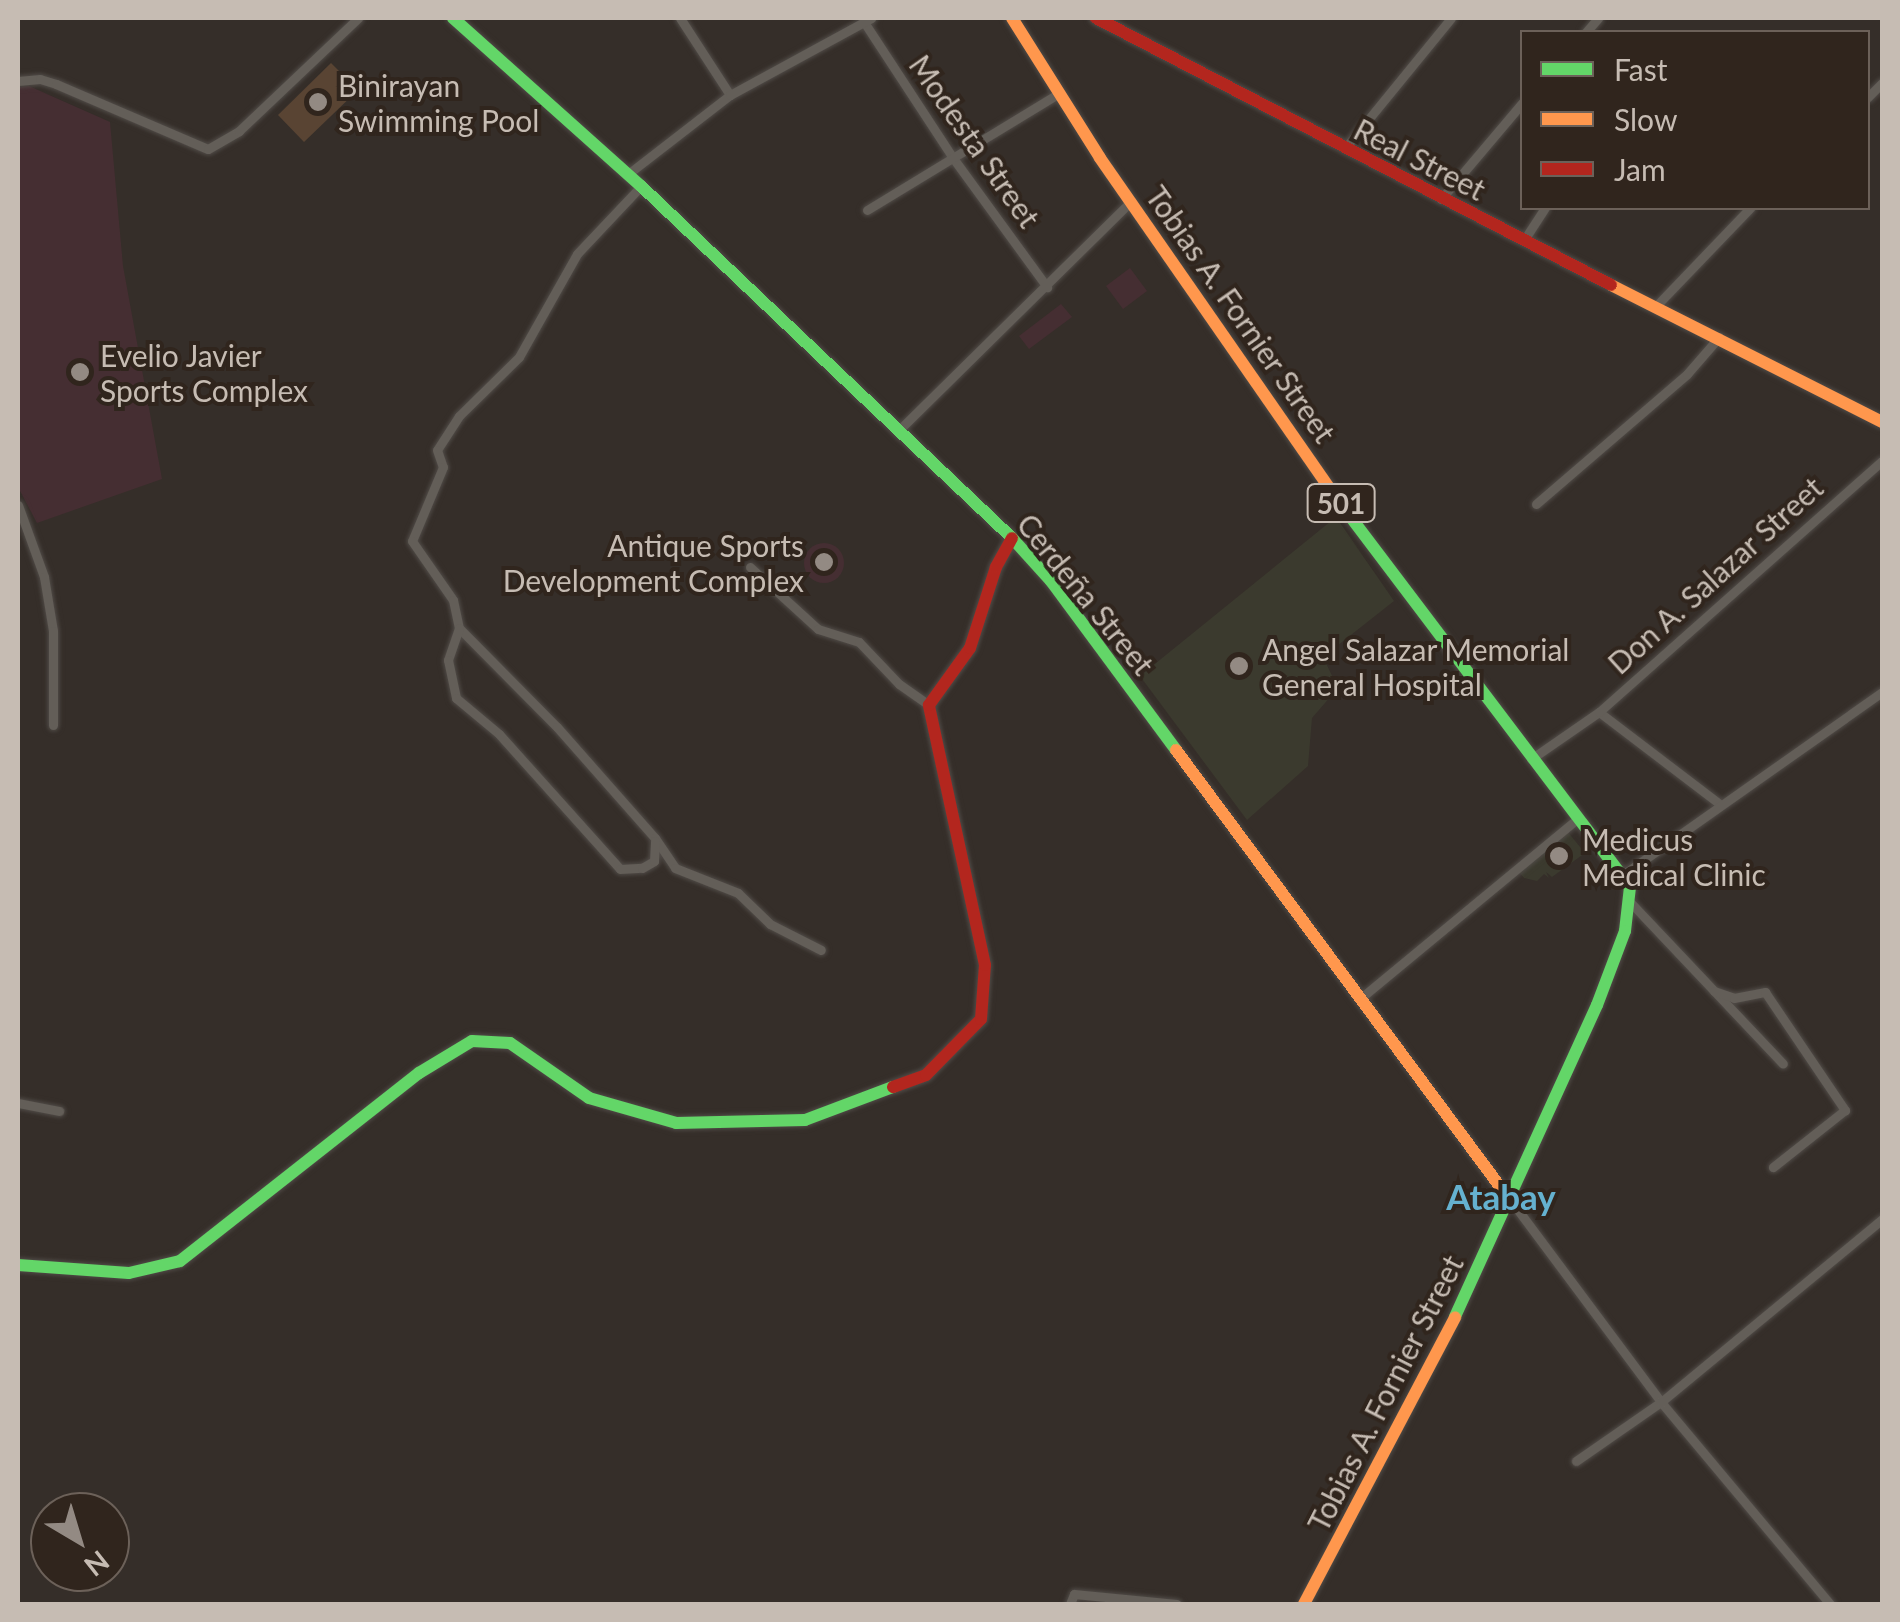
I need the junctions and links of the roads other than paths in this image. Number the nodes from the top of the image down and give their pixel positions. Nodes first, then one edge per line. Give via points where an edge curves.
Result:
1 (358, 18) edge
2 (453, 18) edge
3 (680, 18) edge
4 (1002, 18) edge
5 (1012, 18) edge
6 (1096, 18) edge
7 (1451, 18) edge
8 (868, 20) edge
9 (18, 81) edge
10 (1058, 94) junction
11 (730, 95) junction
12 (1520, 104) edge
13 (1345, 148) junction
14 (953, 158) junction
15 (628, 174) junction
16 (641, 186) junction
17 (1441, 199) junction
18 (1132, 200) junction
19 (868, 210) dead end
20 (1545, 210) edge
21 (1748, 210) edge
22 (1524, 240) junction
23 (1047, 287) junction
24 (1656, 306) junction
25 (1718, 337) junction
26 (1882, 420) edge
27 (898, 431) junction
28 (1882, 461) edge
29 (1536, 504) dead end
30 (18, 505) edge
31 (1012, 538) junction
32 (750, 567) dead end
33 (459, 628) junction
34 (1882, 692) edge
35 (929, 705) junction
36 (1600, 712) junction
37 (53, 724) dead end
38 (1531, 758) junction
39 (1722, 805) junction
40 (1578, 818) junction
41 (654, 838) junction
42 (1624, 874) junction
43 (1631, 902) junction
44 (820, 950) dead end
45 (1714, 990) junction
46 (1362, 997) junction
47 (1783, 1064) dead end
48 (18, 1103) edge
49 (59, 1111) dead end
50 (1773, 1167) dead end
51 (1508, 1196) junction
52 (1882, 1220) edge
53 (18, 1265) edge
54 (1661, 1402) junction
55 (1576, 1461) dead end
56 (1070, 1604) edge
57 (1177, 1604) edge
58 (1304, 1604) edge
59 (1830, 1604) edge

1 - 9 street via 239,131 208,149 56,84
2 - 15 main road, Cerdeña Street
3 - 11 street
4 - 10 main road, Tobias A. Fornier Street / 501
5 - 10 main road, Tobias A. Fornier Street / 501
6 - 13 main road, Real Street
7 - 13 street
8 - 11 street
8 - 14 street, Modesta Street
10 - 14 street
10 - 18 main road, Tobias A. Fornier Street / 501
11 - 15 street
12 - 17 street
13 - 17 main road, Real Street
14 - 19 street
14 - 23 street, Modesta Street
15 - 16 main road, Cerdeña Street
16 - 27 main road, Cerdeña Street
16 - 33 street via 577,254 518,358 459,416 437,450 443,467 412,542 452,600
17 - 22 main road, Real Street
18 - 23 street
18 - 38 main road, Tobias A. Fornier Street / 501 via 1339,500
20 - 22 street
21 - 24 street
22 - 24 main road, Real Street
23 - 27 street
24 - 25 main road, Real Street
25 - 26 main road, Real Street
25 - 29 street via 1687,374
27 - 31 main road, Cerdeña Street
28 - 36 street, Don A. Salazar Street
30 - 37 street via 44,577
31 - 35 main road via 970,648
31 - 46 main road, Cerdeña Street
32 - 35 street via 818,629 859,642
33 - 41 street
33 - 41 street via 448,660 456,698 499,734 620,869 654,860
34 - 39 street
35 - 53 main road via 985,965 981,1019 926,1075 805,1120 676,1123 589,1098 510,1043 472,1041 419,1073 180,1260 129,1274
36 - 38 street, Don A. Salazar Street
36 - 39 street
38 - 40 main road, Tobias A. Fornier Street / 501
39 - 42 street
40 - 42 main road, Tobias A. Fornier Street / 501
40 - 46 street
41 - 44 street via 675,868 738,893 770,924
42 - 43 main road, Tobias A. Fornier Street / 501
43 - 45 street
43 - 51 main road, Tobias A. Fornier Street / 501 via 1597,1006
45 - 47 street
45 - 50 street via 1734,998 1765,992 1844,1110
46 - 51 main road, Cerdeña Street
48 - 49 street
51 - 54 street
51 - 58 main road, Tobias A. Fornier Street / 501 via 1460,1308
52 - 54 street
54 - 55 street
54 - 59 street
56 - 57 street via 1074,1594

